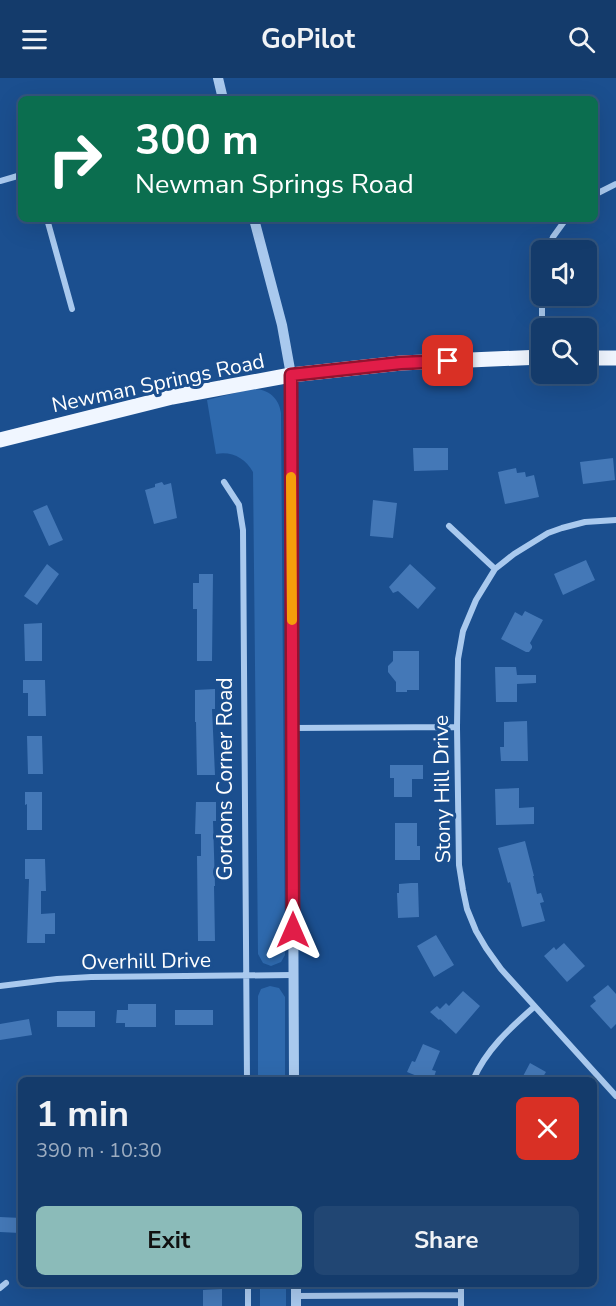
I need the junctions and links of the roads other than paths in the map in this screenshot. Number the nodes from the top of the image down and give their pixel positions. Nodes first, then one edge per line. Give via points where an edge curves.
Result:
1 (218, 78) edge
2 (222, 96) edge
3 (18, 176) edge
4 (0, 181) edge
5 (616, 184) edge
6 (598, 193) edge
7 (48, 222) edge
8 (255, 222) edge
9 (564, 222) edge
10 (552, 240) edge
11 (72, 309) dead end
12 (531, 357) edge
13 (597, 358) edge
14 (616, 358) edge
15 (291, 375) junction
16 (0, 440) edge
17 (224, 482) dead end
18 (616, 520) edge
19 (449, 526) dead end
20 (495, 569) junction
21 (457, 727) junction
22 (293, 728) junction
23 (293, 975) junction
24 (246, 976) junction
25 (0, 984) edge
26 (534, 1007) junction
27 (247, 1077) edge
28 (294, 1077) edge
29 (475, 1077) edge
30 (616, 1096) edge
31 (248, 1287) edge
32 (461, 1287) edge
33 (296, 1295) edge
34 (461, 1295) junction
35 (248, 1306) edge
36 (461, 1306) edge

1 - 2 street
3 - 4 street
5 - 6 street
7 - 11 street
8 - 15 street
9 - 10 street
12 - 15 main road, Newman Springs Road via 401,363
13 - 14 main road
15 - 16 main road, Newman Springs Road via 172,397
15 - 22 street
17 - 24 street, Gordons Corner Road via 239,505 243,530
18 - 20 street, Stony Hill Drive via 585,522 548,533
19 - 20 street
20 - 21 street, Stony Hill Drive via 476,600 464,631 458,659
21 - 22 street
21 - 26 street, Stony Hill Drive via 459,865 467,909 486,948
22 - 23 street
23 - 24 street, Overhill Drive
23 - 28 street
24 - 25 street, Overhill Drive via 57,978
24 - 27 street, Gordons Corner Road
26 - 29 street via 498,1041
26 - 30 street, Stony Hill Drive
31 - 35 street
32 - 34 street
33 - 34 street
34 - 36 street

